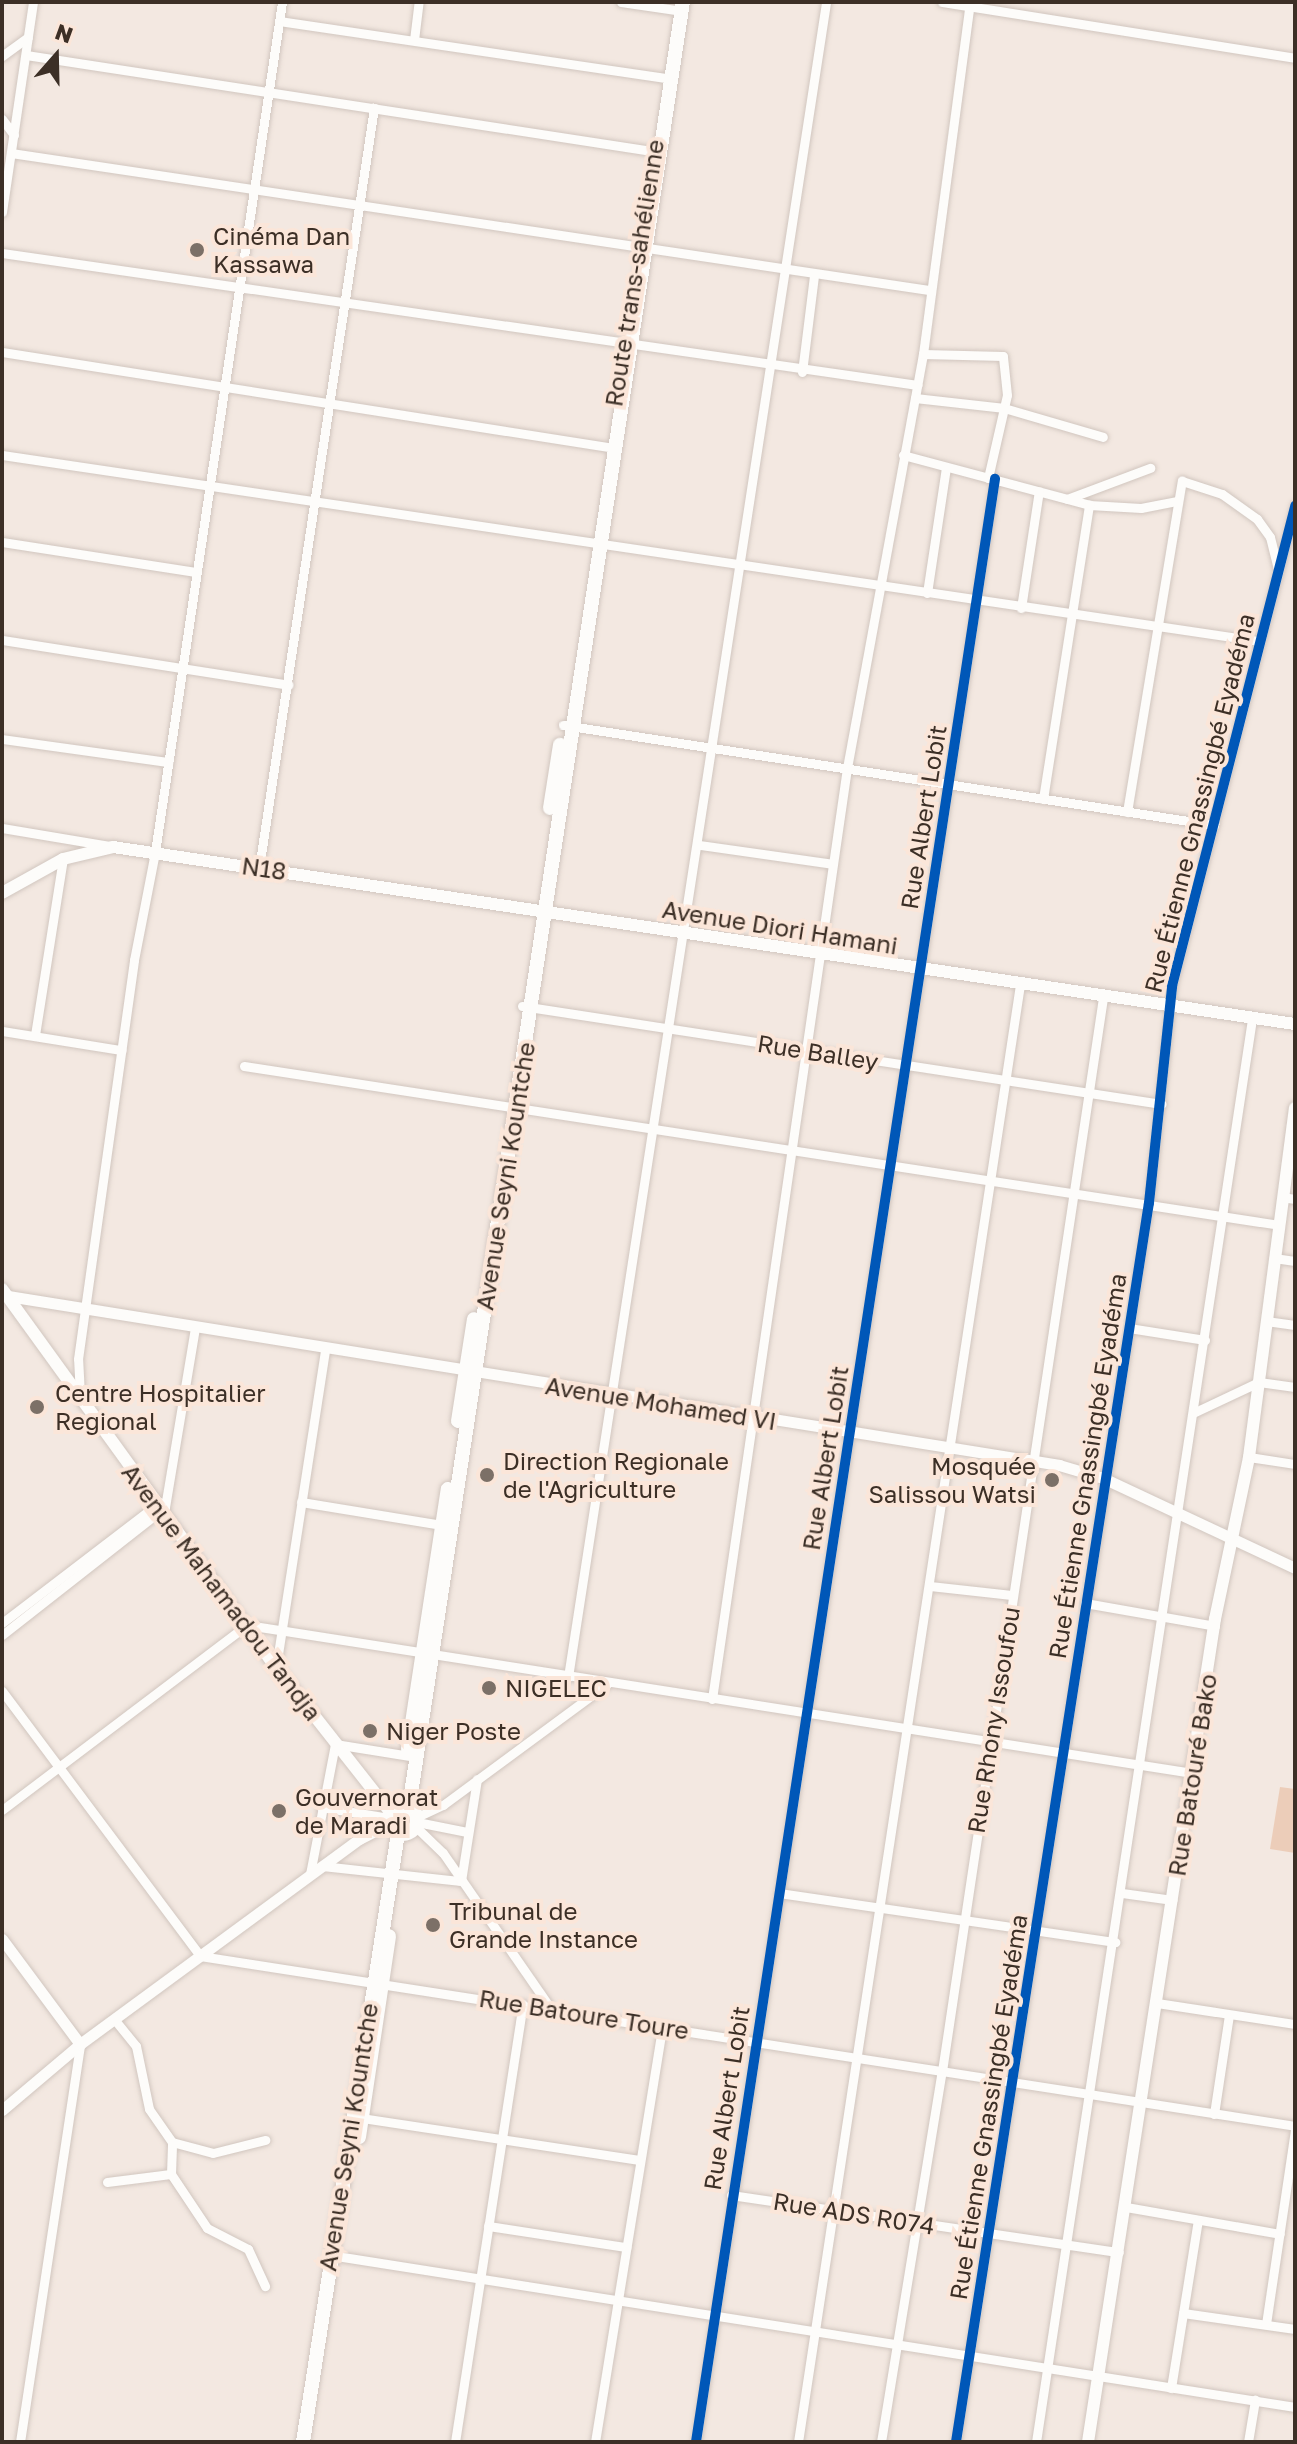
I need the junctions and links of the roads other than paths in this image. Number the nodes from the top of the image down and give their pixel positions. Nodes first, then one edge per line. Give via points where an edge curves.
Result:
1 (33, 2) edge
2 (282, 2) edge
3 (419, 2) edge
4 (621, 2) edge
5 (826, 2) edge
6 (942, 2) edge
7 (969, 4) edge
8 (679, 6) edge
9 (279, 21) junction
10 (28, 37) junction
11 (414, 40) junction
12 (26, 55) junction
13 (2, 56) edge
14 (1295, 58) edge
15 (664, 78) junction
16 (268, 91) junction
17 (374, 108) junction
18 (3, 123) edge
19 (14, 135) junction
20 (652, 151) junction
21 (11, 153) junction
22 (254, 189) junction
23 (3, 201) edge
24 (360, 206) junction
25 (2, 212) edge
26 (642, 249) junction
27 (2, 253) edge
28 (788, 271) junction
29 (814, 275) junction
30 (238, 289) junction
31 (929, 290) junction
32 (345, 305) junction
33 (627, 347) junction
34 (2, 352) edge
35 (923, 354) junction
36 (772, 368) junction
37 (802, 372) junction
38 (918, 385) junction
39 (223, 386) junction
40 (915, 398) junction
41 (330, 404) junction
42 (1004, 408) junction
43 (1103, 437) dead end
44 (610, 447) junction
45 (2, 455) edge
46 (903, 455) junction
47 (946, 468) junction
48 (1150, 468) dead end
49 (991, 478) junction
50 (209, 486) junction
51 (1039, 491) junction
52 (1067, 499) junction
53 (1177, 501) junction
54 (315, 502) junction
55 (1089, 505) junction
56 (1295, 506) edge
57 (2, 542) edge
58 (597, 542) junction
59 (740, 566) junction
60 (196, 572) junction
61 (1279, 574) junction
62 (880, 586) junction
63 (927, 593) junction
64 (975, 602) junction
65 (1021, 608) junction
66 (1073, 615) junction
67 (1158, 628) junction
68 (2, 640) edge
69 (1259, 641) junction
70 (183, 668) junction
71 (288, 685) junction
72 (567, 726) junction
73 (2, 739) edge
74 (715, 747) junction
75 (168, 762) junction
76 (847, 768) junction
77 (948, 786) junction
78 (1043, 799) junction
79 (1127, 812) junction
80 (1214, 825) junction
81 (2, 828) edge
82 (700, 845) junction
83 (113, 847) junction
84 (155, 852) junction
85 (63, 859) junction
86 (833, 864) junction
87 (259, 868) junction
88 (2, 893) edge
89 (540, 910) junction
90 (686, 932) junction
91 (822, 953) junction
92 (920, 969) junction
93 (1020, 984) junction
94 (1103, 997) junction
95 (1168, 1006) junction
96 (526, 1007) junction
97 (1252, 1018) junction
98 (1295, 1024) edge
99 (669, 1030) junction
100 (2, 1031) edge
101 (35, 1035) junction
102 (807, 1049) junction
103 (121, 1050) junction
104 (903, 1065) junction
105 (244, 1066) dead end
106 (1003, 1080) junction
107 (1087, 1093) junction
108 (1162, 1104) junction
109 (510, 1108) junction
110 (1295, 1108) edge
111 (654, 1129) junction
112 (1293, 1136) edge
113 (791, 1150) junction
114 (888, 1165) junction
115 (988, 1180) junction
116 (1071, 1193) junction
117 (1289, 1198) edge
118 (1149, 1203) junction
119 (1225, 1217) junction
120 (1279, 1225) junction
121 (1274, 1258) junction
122 (1295, 1261) edge
123 (5, 1292) edge
124 (85, 1309) junction
125 (1266, 1321) junction
126 (1295, 1325) edge
127 (195, 1328) junction
128 (1129, 1328) junction
129 (1205, 1340) junction
130 (325, 1350) junction
131 (470, 1374) junction
132 (1259, 1382) junction
133 (1295, 1387) edge
134 (612, 1396) junction
135 (81, 1401) junction
136 (1193, 1413) junction
137 (752, 1417) junction
138 (850, 1432) junction
139 (948, 1447) junction
140 (1249, 1457) junction
141 (1031, 1460) junction
142 (1295, 1464) edge
143 (1103, 1478) junction
144 (301, 1502) junction
145 (162, 1505) junction
146 (1178, 1512) junction
147 (447, 1526) junction
148 (1230, 1540) junction
149 (101, 1555) junction
150 (1295, 1568) edge
151 (930, 1586) junction
152 (1012, 1595) junction
153 (1085, 1603) junction
154 (1163, 1618) junction
155 (2, 1623) edge
156 (247, 1625) junction
157 (1215, 1626) junction
158 (280, 1633) junction
159 (2, 1635) edge
160 (426, 1656) junction
161 (276, 1667) junction
162 (568, 1677) junction
163 (607, 1684) junction
164 (2, 1691) edge
165 (712, 1699) junction
166 (807, 1714) junction
167 (907, 1728) junction
168 (990, 1742) junction
169 (335, 1744) junction
170 (1063, 1753) junction
171 (412, 1756) junction
172 (1142, 1765) junction
173 (57, 1768) junction
174 (1192, 1773) junction
175 (477, 1779) junction
176 (321, 1807) junction
177 (2, 1810) edge
178 (403, 1820) junction
179 (467, 1832) junction
180 (322, 1866) junction
181 (310, 1874) junction
182 (394, 1875) junction
183 (461, 1881) junction
184 (779, 1893) junction
185 (1122, 1893) junction
186 (1173, 1900) junction
187 (878, 1907) junction
188 (963, 1919) junction
189 (1036, 1931) junction
190 (2, 1939) edge
191 (1115, 1942) junction
192 (200, 1956) junction
193 (377, 1983) junction
194 (1157, 2003) junction
195 (523, 2004) junction
196 (551, 2009) junction
197 (1229, 2015) junction
198 (114, 2019) junction
199 (1295, 2024) edge
200 (662, 2027) junction
201 (756, 2043) junction
202 (80, 2044) junction
203 (853, 2057) junction
204 (942, 2071) junction
205 (1013, 2084) junction
206 (1091, 2095) junction
207 (1142, 2103) junction
208 (2, 2110) edge
209 (1214, 2114) junction
210 (362, 2118) junction
211 (1295, 2127) edge
212 (501, 2138) junction
213 (265, 2140) dead end
214 (172, 2142) junction
215 (640, 2160) junction
216 (171, 2174) junction
217 (107, 2182) dead end
218 (731, 2195) junction
219 (1126, 2207) junction
220 (832, 2210) junction
221 (1198, 2220) junction
222 (916, 2223) junction
223 (488, 2226) junction
224 (989, 2233) junction
225 (1280, 2234) junction
226 (1067, 2244) junction
227 (626, 2247) junction
228 (1119, 2252) junction
229 (335, 2256) junction
230 (479, 2280) junction
231 (265, 2286) dead end
232 (618, 2302) junction
233 (1183, 2313) junction
234 (714, 2316) junction
235 (1266, 2324) junction
236 (1295, 2329) edge
237 (813, 2330) junction
238 (897, 2345) junction
239 (969, 2356) junction
240 (1048, 2369) junction
241 (1098, 2377) junction
242 (1171, 2388) junction
243 (1255, 2400) junction
244 (1295, 2407) edge
245 (20, 2442) edge
246 (303, 2442) edge
247 (312, 2442) edge
248 (455, 2442) edge
249 (595, 2442) edge
250 (696, 2442) edge
251 (798, 2442) edge
252 (881, 2442) edge
253 (956, 2442) edge
254 (1036, 2442) edge
255 (1088, 2442) edge
256 (1248, 2442) edge

1 - 10 street
2 - 9 street
3 - 11 street
4 - 8 street
5 - 28 street
6 - 7 street
7 - 14 street
7 - 31 street
8 - 15 highway, Route trans-sahélienne
8 - 26 highway, Route trans-sahélienne
9 - 11 street
9 - 16 street
10 - 12 street
10 - 13 street
11 - 15 street
12 - 16 street
12 - 19 street
15 - 20 highway, Route trans-sahélienne
16 - 17 street
16 - 22 street
17 - 20 street
17 - 24 street
18 - 19 street
19 - 21 street
20 - 26 highway, Route trans-sahélienne
21 - 22 street
21 - 23 street
22 - 24 street
22 - 30 street
23 - 25 street
24 - 26 street
24 - 32 street
26 - 28 street
26 - 33 highway, Route trans-sahélienne
27 - 30 street
28 - 29 street
28 - 36 street
29 - 31 street
29 - 37 street
30 - 32 street
30 - 39 street
31 - 35 street
32 - 33 street
32 - 41 street
33 - 36 street
33 - 44 highway, Route trans-sahélienne
34 - 39 street
35 - 38 street
35 - 42 street, Rue Albert Lobit via 1003,356
36 - 37 street
36 - 59 street
37 - 38 street
38 - 40 street
39 - 41 street
39 - 50 street
40 - 42 street
40 - 46 street
41 - 44 street
41 - 54 street
42 - 43 street
42 - 49 street, Rue Albert Lobit
44 - 58 highway, Route trans-sahélienne
45 - 50 street
46 - 47 street
46 - 62 street
47 - 49 street
47 - 63 street
48 - 52 street
49 - 51 street
49 - 64 street, Rue Albert Lobit
50 - 54 street
50 - 60 street
51 - 52 street
51 - 65 street
52 - 55 street
53 - 55 street via 1141,508
53 - 61 street via 1182,481 1239,504 1270,537
53 - 67 street
54 - 58 street
54 - 71 street
55 - 66 street
56 - 61 street, Rue Étienne Gnassingbé Eyadéma
57 - 60 street
58 - 59 street
58 - 72 highway, Avenue Seyni Kountche
59 - 62 street
59 - 74 street
60 - 70 street
61 - 69 street, Rue Étienne Gnassingbé Eyadéma
62 - 63 street
62 - 76 street
63 - 64 street
64 - 65 street
64 - 77 street, Rue Albert Lobit
65 - 66 street
66 - 67 street
66 - 78 street
67 - 69 street
67 - 79 street
68 - 70 street
69 - 80 street, Rue Étienne Gnassingbé Eyadéma
70 - 71 street
70 - 75 street
71 - 87 street
72 - 74 street
72 - 89 highway, Avenue Seyni Kountche
73 - 75 street
74 - 76 street
74 - 82 street
75 - 84 street
76 - 77 street
76 - 86 street
77 - 78 street
77 - 92 street, Rue Albert Lobit
78 - 79 street
79 - 80 street
80 - 95 street, Rue Étienne Gnassingbé Eyadéma
81 - 83 street
82 - 86 street
82 - 90 street
83 - 84 main road, N18
83 - 85 main road, N18
84 - 87 main road, N18
84 - 103 street
85 - 88 main road, N18
85 - 101 street
86 - 91 street
87 - 89 main road, N18
89 - 90 main road, Avenue Diori Hamani
89 - 96 highway, Avenue Seyni Kountche
90 - 91 main road, Avenue Diori Hamani
90 - 99 street
91 - 92 main road, Avenue Diori Hamani
91 - 102 street
92 - 93 main road, Avenue Diori Hamani
92 - 104 street, Rue Albert Lobit
93 - 94 main road, Avenue Diori Hamani
93 - 106 street
94 - 95 main road, Avenue Diori Hamani
94 - 107 street, Rue Rhony Issoufou
95 - 97 main road, Avenue Diori Hamani
95 - 108 street, Rue Étienne Gnassingbé Eyadéma
96 - 99 street, Rue Balley
96 - 109 highway, Avenue Seyni Kountche
97 - 98 main road, Avenue Diori Hamani
97 - 119 street
99 - 102 street, Rue Balley
99 - 111 street
100 - 101 street
101 - 103 street
102 - 104 street, Rue Balley
102 - 113 street
103 - 124 street
104 - 106 street, Rue Balley
104 - 114 street, Rue Albert Lobit
105 - 109 street
106 - 107 street, Rue Balley
106 - 115 street
107 - 108 street, Rue Balley
107 - 116 street, Rue Rhony Issoufou
108 - 118 street, Rue Étienne Gnassingbé Eyadéma
109 - 111 street
109 - 131 highway, Avenue Seyni Kountche
110 - 112 main road, Rue Batouré Bako
111 - 113 street
111 - 134 street
112 - 117 main road, Rue Batouré Bako
113 - 114 street
113 - 137 street
114 - 115 street
114 - 138 street, Rue Albert Lobit
115 - 116 street
115 - 139 street
116 - 118 street
116 - 141 street, Rue Rhony Issoufou
117 - 120 main road, Rue Batouré Bako
118 - 119 street
118 - 128 street, Rue Étienne Gnassingbé Eyadéma
119 - 120 street
119 - 129 street
120 - 121 main road, Rue Batouré Bako
121 - 122 street
121 - 125 main road, Rue Batouré Bako
123 - 124 street, Avenue Mohamed VI
123 - 135 main road, Avenue Mahamadou Tandja
124 - 127 street, Avenue Mohamed VI
124 - 135 street via 78,1359
125 - 126 street
125 - 132 main road, Rue Batouré Bako
127 - 130 street, Avenue Mohamed VI
127 - 145 street
128 - 129 street
128 - 143 street, Rue Étienne Gnassingbé Eyadéma
129 - 136 street
130 - 131 street, Avenue Mohamed VI
130 - 144 street
131 - 134 street, Avenue Mohamed VI
131 - 147 highway, Avenue Seyni Kountche
132 - 133 street
132 - 136 street
132 - 140 main road, Rue Batouré Bako
134 - 137 street, Avenue Mohamed VI
134 - 162 street
135 - 145 main road, Avenue Mahamadou Tandja
136 - 146 street
137 - 138 street, Avenue Mohamed VI
137 - 165 street
138 - 139 street, Avenue Mohamed VI
138 - 166 street, Rue Albert Lobit
139 - 141 street, Avenue Mohamed VI
139 - 151 street
140 - 142 street
140 - 148 main road, Rue Batouré Bako
141 - 143 street, Avenue Mohamed VI
141 - 152 street, Rue Rhony Issoufou
143 - 146 street, Avenue Mohamed VI
143 - 153 street, Rue Étienne Gnassingbé Eyadéma
144 - 147 street
144 - 158 street
145 - 149 street
145 - 156 main road, Avenue Mahamadou Tandja
146 - 148 street, Avenue Mohamed VI
146 - 154 street
147 - 160 highway, Avenue Seyni Kountche
148 - 150 street, Avenue Mohamed VI
148 - 157 main road, Rue Batouré Bako
149 - 155 street
149 - 159 street
151 - 152 street
151 - 167 street
152 - 168 street, Rue Rhony Issoufou
153 - 154 street
153 - 170 street, Rue Étienne Gnassingbé Eyadéma
154 - 157 street
154 - 172 street
156 - 158 street
156 - 161 main road, Avenue Mahamadou Tandja
156 - 173 street
157 - 174 main road, Rue Batouré Bako
158 - 160 street
158 - 161 street
160 - 162 street
160 - 171 highway, Avenue Seyni Kountche
161 - 169 main road, Avenue Mahamadou Tandja
162 - 163 street
163 - 165 street
163 - 175 street
164 - 173 street
165 - 166 street
166 - 167 street
166 - 184 street, Rue Albert Lobit
167 - 168 street
167 - 187 street
168 - 170 street
168 - 188 street, Rue Rhony Issoufou
169 - 171 street
169 - 176 street
169 - 178 main road, Avenue Mahamadou Tandja
170 - 172 street
170 - 189 street, Rue Étienne Gnassingbé Eyadéma
171 - 178 highway, Avenue Seyni Kountche
172 - 174 street
172 - 185 street
173 - 177 street
173 - 192 street
174 - 186 main road, Rue Batouré Bako
175 - 178 street
175 - 179 street
176 - 178 street
176 - 181 street
178 - 179 street
178 - 180 street
178 - 182 highway, Avenue Seyni Kountche
178 - 183 street via 436,1845
179 - 183 street
180 - 181 street
180 - 182 street
181 - 192 street
182 - 183 street
182 - 193 highway, Avenue Seyni Kountche
183 - 196 street
184 - 187 street
184 - 201 street, Rue Albert Lobit
185 - 186 street
185 - 191 street
186 - 194 main road, Rue Batouré Bako
187 - 188 street
187 - 203 street
188 - 189 street
188 - 204 street, Rue Rhony Issoufou
189 - 191 street
189 - 205 street, Rue Étienne Gnassingbé Eyadéma
190 - 202 street
191 - 206 street
192 - 193 street, Rue Batoure Toure
192 - 198 street
193 - 195 street, Rue Batoure Toure
193 - 210 highway, Avenue Seyni Kountche
193 - 229 highway, Avenue Seyni Kountche
194 - 197 street
194 - 207 main road, Rue Batouré Bako
195 - 196 street, Rue Batoure Toure
195 - 212 street
196 - 200 street, Rue Batoure Toure
197 - 199 street
197 - 209 street
198 - 202 street
198 - 214 street via 136,2046 149,2109
200 - 201 street, Rue Batoure Toure
200 - 215 street
201 - 203 street, Rue Batoure Toure
201 - 218 street, Rue Albert Lobit
202 - 208 street
202 - 245 street
203 - 204 street, Rue Batoure Toure
203 - 220 street
204 - 205 street, Rue Batoure Toure
204 - 222 street, Rue Rhony Issoufou
205 - 206 street, Rue Batoure Toure
205 - 224 street, Rue Étienne Gnassingbé Eyadéma
206 - 207 street, Rue Batoure Toure
206 - 226 street
207 - 209 street, Rue Batoure Toure
207 - 219 main road, Rue Batouré Bako
209 - 211 street, Rue Batoure Toure
210 - 212 street
210 - 229 highway, Avenue Seyni Kountche
211 - 225 street
212 - 215 street
212 - 223 street
213 - 214 street via 213,2153
214 - 216 street
215 - 227 street
216 - 217 street
216 - 231 street via 207,2228 248,2249
218 - 220 street, Rue ADS R074
218 - 234 street, Rue Albert Lobit
219 - 221 street
219 - 228 main road, Rue Batouré Bako
220 - 222 street, Rue ADS R074
220 - 237 street
221 - 225 street
221 - 233 street
222 - 224 street, Rue ADS R074
222 - 238 street, Rue Rhony Issoufou
223 - 227 street
223 - 230 street
224 - 226 street, Rue ADS R074
224 - 239 street, Rue Étienne Gnassingbé Eyadéma
225 - 235 street
226 - 228 street, Rue ADS R074
226 - 240 street
227 - 232 street
228 - 241 main road, Rue Batouré Bako
229 - 230 street
229 - 246 highway, Avenue Seyni Kountche
229 - 247 highway, Avenue Seyni Kountche
230 - 232 street
230 - 248 street
232 - 234 street
232 - 249 street
233 - 235 street
233 - 242 street
234 - 237 street
234 - 250 street, Rue Albert Lobit
235 - 236 street
237 - 238 street
237 - 251 street
238 - 239 street
238 - 252 street, Rue Rhony Issoufou
239 - 240 street
239 - 253 street, Rue Étienne Gnassingbé Eyadéma
240 - 241 street
240 - 254 street
241 - 242 street
241 - 255 main road, Rue Batouré Bako
242 - 243 street
243 - 244 street
243 - 256 street

